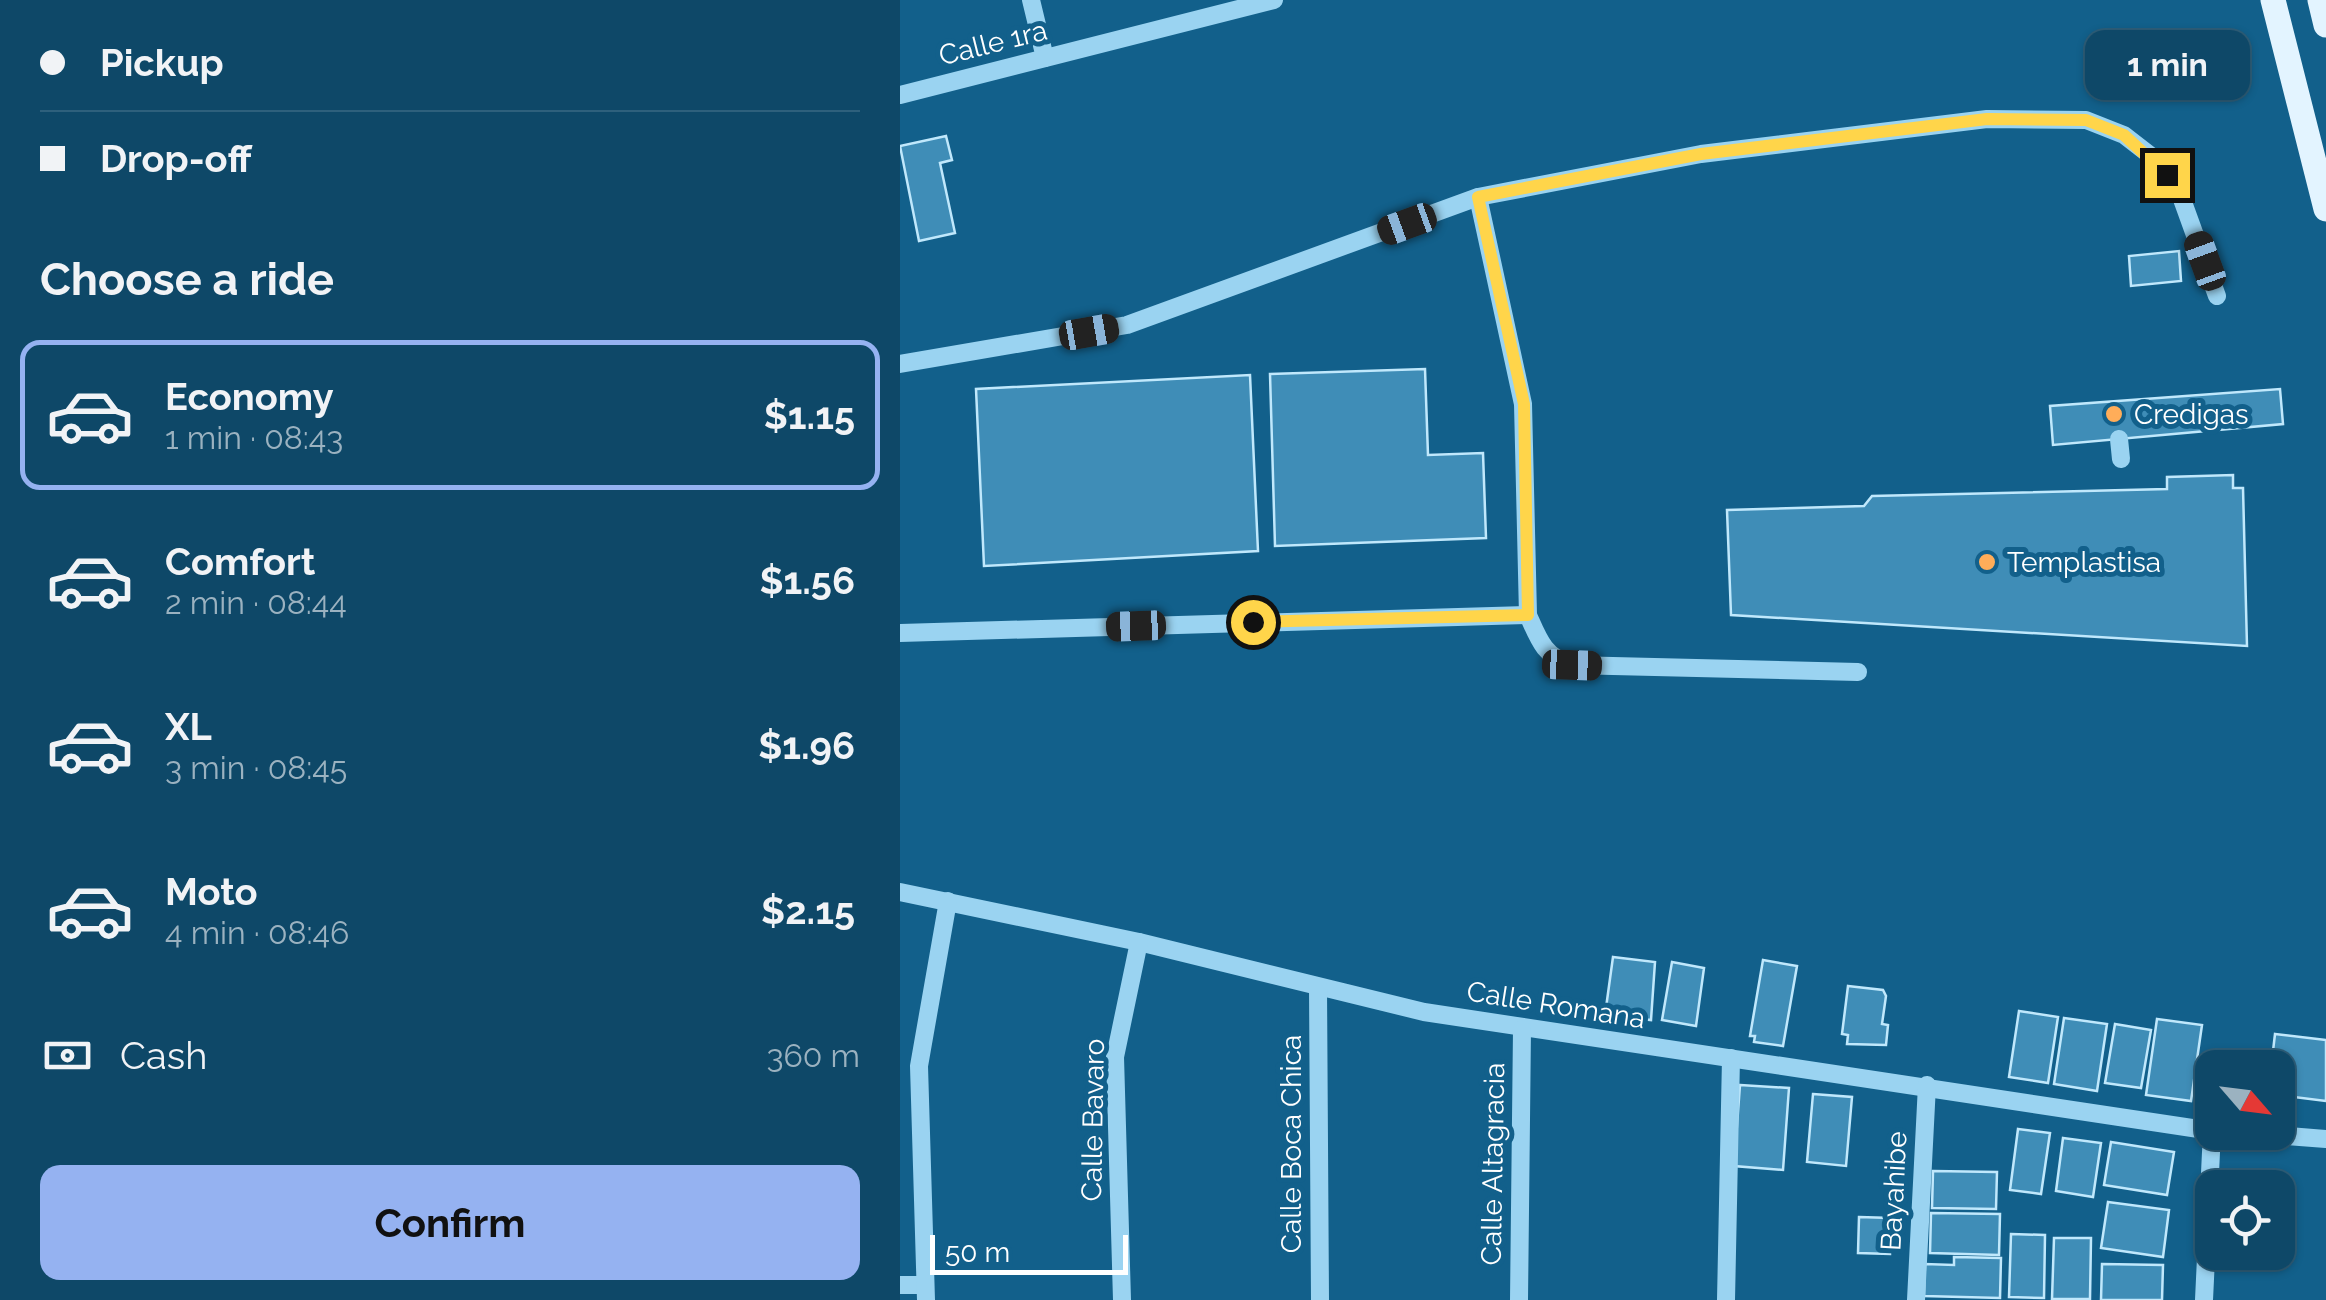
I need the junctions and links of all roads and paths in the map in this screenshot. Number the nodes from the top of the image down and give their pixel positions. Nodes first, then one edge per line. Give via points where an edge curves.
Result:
1 (1031, 0) edge
2 (1274, 0) edge
3 (2273, 0) edge
4 (2320, 0) edge
5 (2326, 25) edge
6 (1044, 58) junction
7 (900, 95) edge
8 (1478, 197) junction
9 (2326, 209) edge
10 (2218, 296) dead end
11 (900, 364) edge
12 (2119, 440) dead end
13 (2121, 460) dead end
14 (1528, 615) junction
15 (900, 633) edge
16 (1858, 672) dead end
17 (900, 892) edge
18 (948, 901) junction
19 (1138, 942) junction
20 (1318, 987) junction
21 (1522, 1029) junction
22 (1731, 1058) junction
23 (1927, 1085) junction
24 (2195, 1128) edge
25 (2295, 1137) edge
26 (2326, 1139) edge
27 (2211, 1150) edge
28 (900, 1284) edge
29 (926, 1292) edge
30 (1122, 1300) edge
31 (1320, 1300) edge
32 (1519, 1300) edge
33 (1726, 1300) edge
34 (1916, 1300) edge
35 (2204, 1300) edge

1 - 6 street
2 - 6 street, Calle 1ra
3 - 9 main road
4 - 5 main road
6 - 7 street, Calle 1ra
8 - 10 street via 1701,154 1987,119 2086,120 2124,135 2180,191
8 - 11 street via 1127,325
8 - 14 street via 1524,404
12 - 13 street
14 - 15 street
14 - 16 street via 1552,658 1572,665
17 - 18 street, Calle Romana
18 - 19 street, Calle Romana
18 - 29 street via 919,1066
19 - 20 street, Calle Romana
19 - 30 street, Calle Bavaro via 1116,1056
20 - 21 street, Calle Romana
20 - 31 street, Calle Boca Chica
21 - 22 street, Calle Romana
21 - 32 street, Calle Altagracia
22 - 23 street, Calle Romana
22 - 33 street
23 - 24 street, Calle Romana
23 - 34 street, Bayahibe
25 - 26 street
27 - 35 street
28 - 29 street

